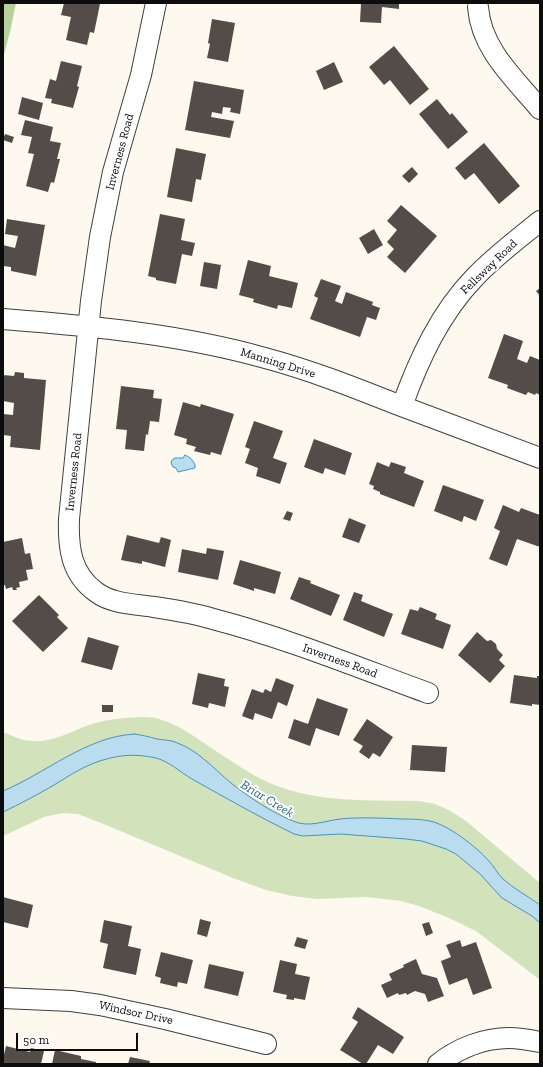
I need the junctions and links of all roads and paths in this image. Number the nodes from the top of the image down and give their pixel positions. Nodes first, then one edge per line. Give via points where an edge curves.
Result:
1 (156, 3) edge
2 (478, 7) dead end
3 (540, 109) edge
4 (540, 221) edge
5 (3, 319) edge
6 (88, 326) junction
7 (402, 406) junction
8 (540, 458) edge
9 (428, 694) dead end
10 (3, 998) edge
11 (540, 1042) edge
12 (266, 1044) dead end
13 (438, 1064) edge

1 - 6 street, Inverness Road via 141,75 113,172 104,214
2 - 3 street via 482,30 491,50
4 - 7 street, Fellsway Road via 475,277 449,309 418,362
5 - 6 street, Manning Drive
6 - 7 street, Manning Drive via 168,336 248,353 314,373
6 - 9 street, Inverness Road via 69,542 72,560 90,587 114,601 199,615 235,625
7 - 8 street, Manning Drive
10 - 12 street, Windsor Drive via 100,1005
11 - 13 street via 520,1038 489,1040 463,1048

